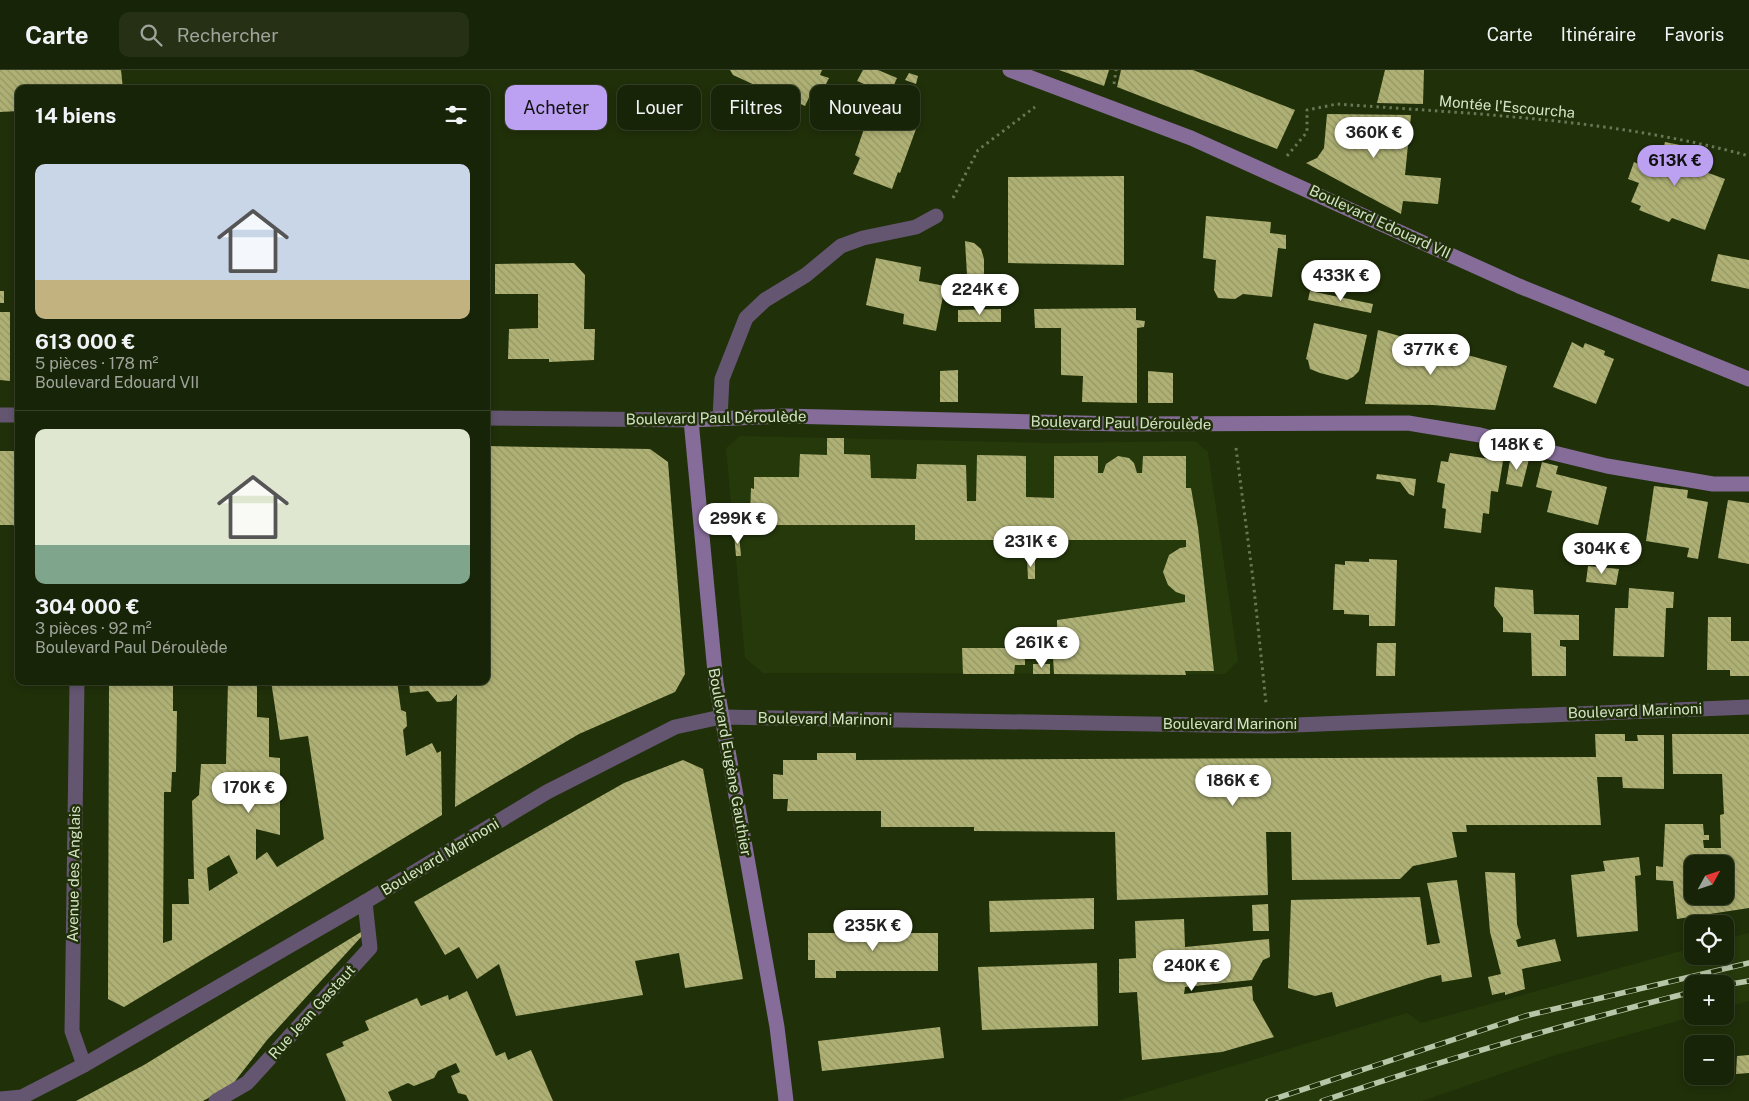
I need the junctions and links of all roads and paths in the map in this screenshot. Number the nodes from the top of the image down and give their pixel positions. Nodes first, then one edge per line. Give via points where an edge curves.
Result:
1 (1010, 70) edge
2 (1041, 103) dead end
3 (1749, 156) edge
4 (1272, 173) junction
5 (936, 216) joint
6 (1749, 379) edge
7 (0, 415) edge
8 (15, 415) edge
9 (490, 418) edge
10 (720, 418) junction
11 (691, 420) junction
12 (1233, 425) junction
13 (1749, 484) edge
14 (77, 685) edge
15 (1749, 707) edge
16 (721, 718) junction
17 (1268, 726) junction
18 (365, 902) junction
19 (84, 1065) junction
20 (0, 1099) edge
21 (782, 1100) edge
22 (216, 1101) edge

1 - 4 street, Boulevard Edouard VII via 1191,138
2 - 5 path via 978,150 956,195
3 - 4 path, Montée l'Escourcha via 1700,142 1568,122 1337,104 1307,110 1307,132
4 - 6 street, Boulevard Edouard VII via 1520,286
5 - 10 street via 916,227 862,238 841,246 746,318 722,379
7 - 8 street
9 - 11 street, Boulevard Paul Déroulède
10 - 11 street, Boulevard Paul Déroulède
10 - 12 street, Boulevard Paul Déroulède via 783,416
11 - 16 street, Boulevard Eugène Gauthier
12 - 13 street, Boulevard Paul Déroulède via 1408,423 1480,435 1607,466 1713,484
12 - 17 path
14 - 19 street, Avenue des Anglais via 72,1031
15 - 17 street, Boulevard Marinoni
16 - 17 street, Boulevard Marinoni
16 - 18 street, Boulevard Marinoni via 675,727 547,792
16 - 21 street, Boulevard Eugène Gauthier via 777,1027
18 - 19 street, Boulevard Marinoni
18 - 22 street, Rue Jean Gastaut via 370,948 247,1082
19 - 20 street, Boulevard Marinoni via 22,1096

